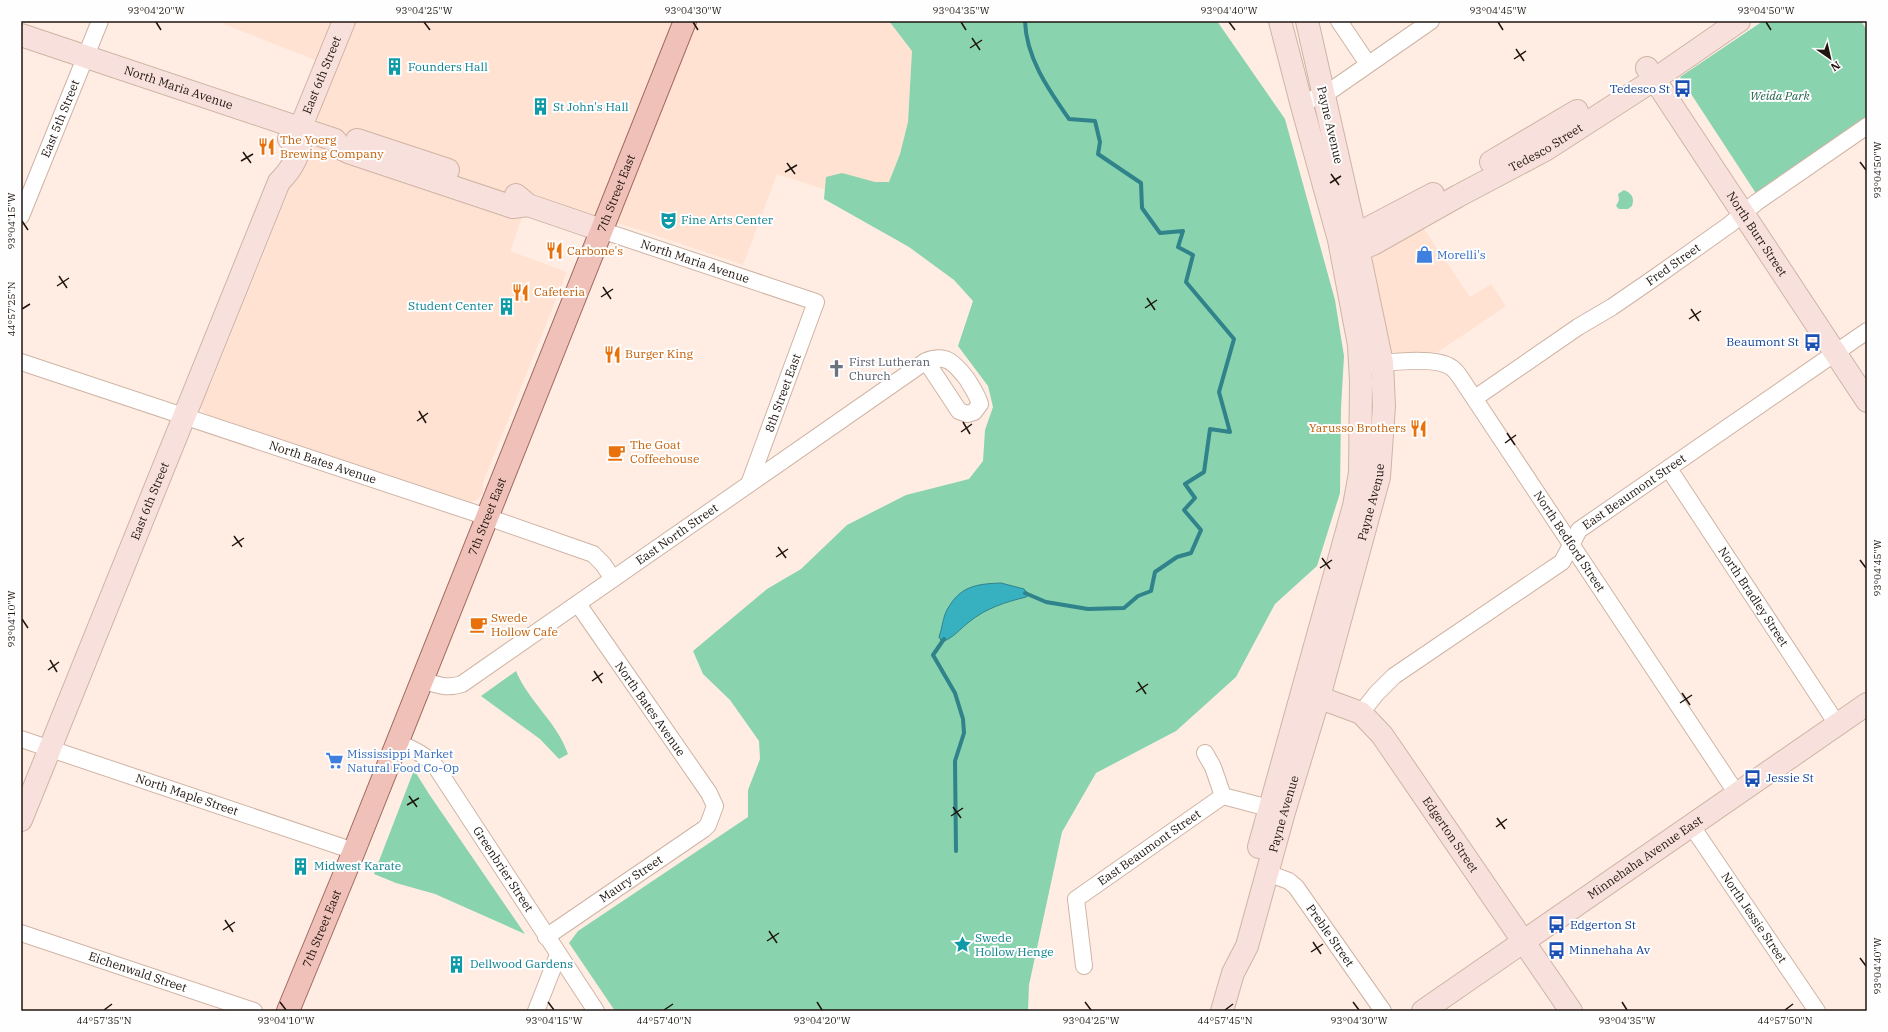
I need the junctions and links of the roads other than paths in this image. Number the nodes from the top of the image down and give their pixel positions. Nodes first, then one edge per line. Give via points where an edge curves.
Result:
1 (100, 21) edge
2 (344, 21) edge
3 (685, 21) edge
4 (1280, 21) edge
5 (1307, 21) edge
6 (1339, 21) edge
7 (1431, 21) edge
8 (1714, 21) edge
9 (1739, 21) edge
10 (21, 35) edge
11 (85, 57) junction
12 (1368, 64) junction
13 (1651, 73) junction
14 (1323, 96) junction
15 (1301, 102) junction
16 (1867, 126) edge
17 (300, 129) junction
18 (1744, 213) junction
19 (21, 216) edge
20 (601, 230) junction
21 (1349, 245) junction
22 (816, 302) joint
23 (1867, 330) edge
24 (1835, 353) junction
25 (926, 361) dead end
26 (21, 362) edge
27 (1382, 363) junction
28 (1360, 365) junction
29 (1475, 398) junction
30 (1867, 401) edge
31 (184, 417) junction
32 (1669, 469) junction
33 (749, 484) junction
34 (487, 517) junction
35 (1571, 545) junction
36 (613, 579) junction
37 (578, 604) junction
38 (421, 680) junction
39 (1311, 694) junction
40 (1865, 711) edge
41 (1361, 713) junction
42 (1837, 724) junction
43 (21, 739) edge
44 (397, 742) junction
45 (50, 748) junction
46 (1205, 752) dead end
47 (1737, 794) junction
48 (1223, 796) junction
49 (1276, 810) junction
50 (712, 817) joint
51 (21, 820) edge
52 (1691, 825) junction
53 (354, 850) junction
54 (1267, 872) junction
55 (21, 933) edge
56 (546, 937) junction
57 (1524, 942) junction
58 (558, 955) junction
59 (1084, 966) dead end
60 (1233, 973) junction
61 (254, 1011) edge
62 (288, 1011) edge
63 (536, 1011) edge
64 (596, 1011) edge
65 (1222, 1011) edge
66 (1383, 1011) edge
67 (1423, 1011) edge
68 (1571, 1011) edge
69 (1817, 1011) edge

1 - 11 street, East 5th Street
2 - 17 street, East 6th Street
3 - 20 main road, 7th Street East
4 - 15 street, Payne Avenue
5 - 14 street, Payne Avenue
6 - 12 street
7 - 12 street
8 - 13 street, Tedesco Street
9 - 13 street, Tedesco Street
10 - 11 street, North Maria Avenue
11 - 17 street, North Maria Avenue
11 - 19 street, East 5th Street
12 - 14 street
13 - 18 street, North Burr Street
13 - 21 street, Tedesco Street via 1536,136
14 - 15 street
14 - 21 street, Payne Avenue
15 - 21 street, Payne Avenue
16 - 18 street, Fred Street
17 - 20 street, North Maria Avenue via 335,140 348,152 406,173 513,207 528,205
17 - 31 street, East 6th Street via 298,153 290,169 279,182
18 - 24 street, North Burr Street
18 - 29 street, Fred Street via 1657,276
20 - 22 street, North Maria Avenue
20 - 34 main road, 7th Street East
21 - 27 street, Payne Avenue
21 - 28 street, Payne Avenue
22 - 33 street, 8th Street East
23 - 24 street, East Beaumont Street
24 - 30 street, North Burr Street
24 - 32 street, East Beaumont Street
25 - 33 street, East North Street
26 - 31 street, North Bates Avenue
27 - 28 street, North Bedford Street
27 - 29 street, North Bedford Street via 1426,361 1445,364 1452,367
27 - 39 street, Payne Avenue via 1384,406 1379,477
28 - 39 street, Payne Avenue via 1358,491
29 - 35 street, North Bedford Street
31 - 34 street, North Bates Avenue
31 - 45 street, East 6th Street
32 - 35 street, East Beaumont Street via 1579,530
32 - 42 street, North Bradley Street
33 - 36 street, East North Street
34 - 36 street, North Bates Avenue via 593,554
34 - 38 main road, 7th Street East
35 - 41 street, East Beaumont Street via 1562,562 1394,676
35 - 47 street, North Bedford Street
36 - 37 street, East North Street
37 - 38 street, East North Street via 462,684 451,687 438,686
37 - 50 street, North Bates Avenue via 709,794 715,806
38 - 44 main road, 7th Street East
39 - 41 street, Edgerton Street
39 - 49 street, Payne Avenue
40 - 42 street, Minnehaha Avenue East
41 - 57 street, Edgerton Street via 1392,748
42 - 47 street, Minnehaha Avenue East
43 - 45 street, North Maple Street
44 - 53 main road, 7th Street East
44 - 56 street, Greenbrier Street via 428,757 436,767
45 - 51 street, East 6th Street
45 - 53 street, North Maple Street
46 - 48 street
47 - 52 street, Minnehaha Avenue East
48 - 49 street
48 - 59 street, East Beaumont Street via 1076,899
49 - 54 street, Payne Avenue
49 - 60 street, Payne Avenue via 1234,942
50 - 56 street, Maury Street via 704,829
52 - 57 street, Minnehaha Avenue East
52 - 69 street, North Jessie Street
53 - 62 main road, 7th Street East
54 - 60 street, Payne Avenue via 1247,946
54 - 66 street, Preble Street via 1289,881 1296,887
55 - 61 street, Eichenwald Street
56 - 58 street, Greenbrier Street
57 - 67 street, Minnehaha Avenue East
57 - 68 street, Edgerton Street
58 - 63 street
58 - 64 street, Greenbrier Street
60 - 65 street, Payne Avenue

